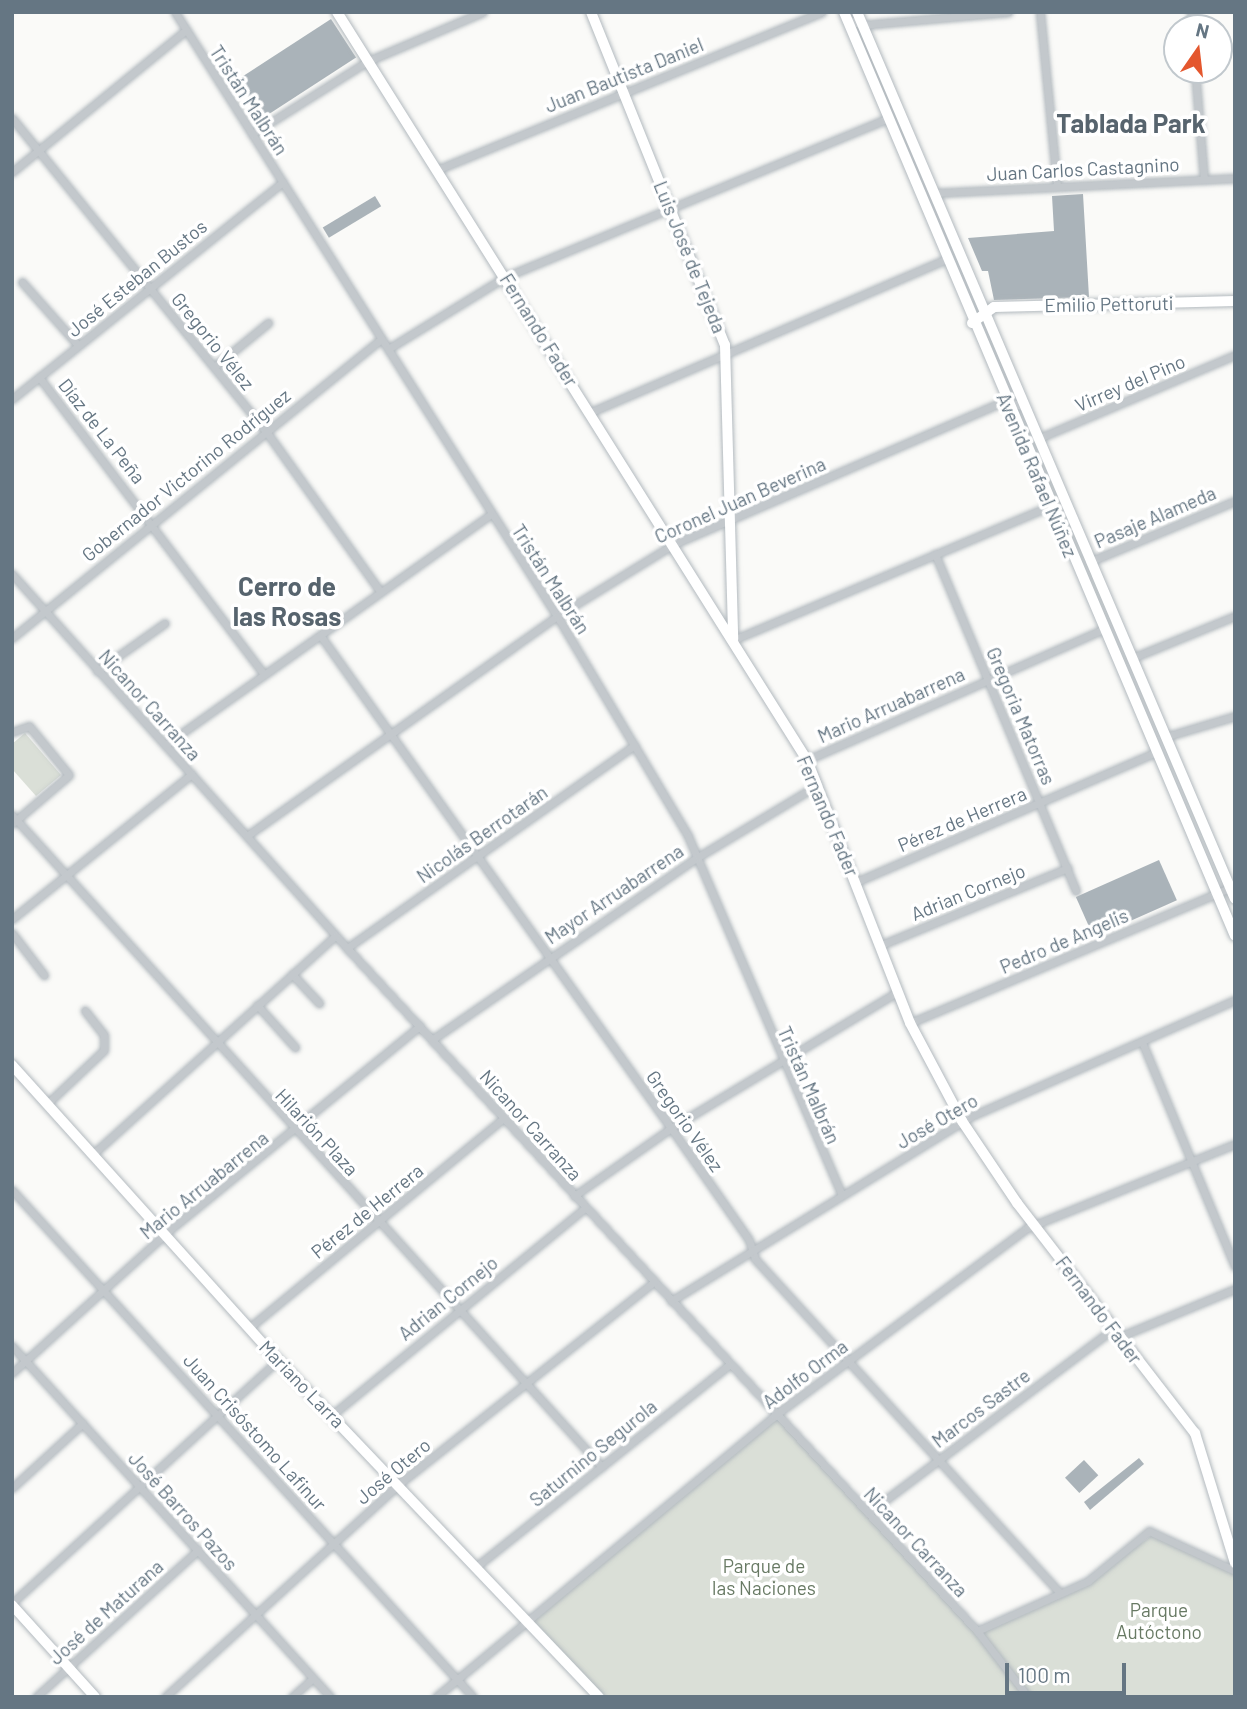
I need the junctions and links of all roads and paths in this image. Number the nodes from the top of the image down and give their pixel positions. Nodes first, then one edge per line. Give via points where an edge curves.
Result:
1 (175, 12) edge
2 (337, 12) edge
3 (483, 12) edge
4 (591, 12) edge
5 (822, 12) edge
6 (1008, 12) edge
7 (1040, 12) edge
8 (849, 14) edge
9 (862, 25) junction
10 (186, 30) junction
11 (368, 61) junction
12 (1196, 84) edge
13 (624, 92) junction
14 (12, 118) edge
15 (886, 119) junction
16 (252, 134) junction
17 (38, 150) junction
18 (439, 169) junction
19 (12, 172) edge
20 (1235, 178) edge
21 (1204, 180) junction
22 (282, 182) junction
23 (1057, 185) junction
24 (933, 193) junction
25 (671, 209) junction
26 (946, 259) junction
27 (505, 276) junction
28 (22, 282) dead end
29 (149, 287) junction
30 (1235, 301) edge
31 (983, 311) junction
32 (268, 323) dead end
33 (972, 323) junction
34 (381, 339) junction
35 (78, 345) junction
36 (388, 349) junction
37 (726, 352) junction
38 (1235, 355) edge
39 (214, 367) junction
40 (40, 377) junction
41 (12, 399) edge
42 (1006, 401) junction
43 (1021, 406) junction
44 (591, 412) junction
45 (265, 430) junction
46 (1037, 440) junction
47 (1235, 501) edge
48 (1050, 506) junction
49 (490, 515) junction
50 (731, 519) junction
51 (153, 522) junction
52 (674, 544) junction
53 (934, 554) junction
54 (1088, 563) junction
55 (12, 574) edge
56 (380, 591) junction
57 (43, 612) junction
58 (557, 616) junction
59 (1235, 616) edge
60 (165, 623) dead end
61 (1104, 629) junction
62 (320, 635) junction
63 (12, 638) edge
64 (733, 640) junction
65 (1129, 659) junction
66 (97, 671) junction
67 (264, 674) junction
68 (988, 680) junction
69 (1235, 716) edge
70 (12, 732) edge
71 (392, 734) junction
72 (1166, 737) junction
73 (635, 745) junction
74 (165, 746) junction
75 (1157, 752) junction
76 (807, 760) junction
77 (191, 774) junction
78 (818, 785) junction
79 (1041, 803) junction
80 (14, 819) edge
81 (248, 835) junction
82 (479, 856) junction
83 (698, 857) junction
84 (1068, 868) junction
85 (64, 876) junction
86 (856, 882) junction
87 (1232, 884) edge
88 (1076, 891) dead end
89 (1217, 893) junction
90 (12, 919) edge
91 (12, 933) edge
92 (335, 936) junction
93 (1235, 936) edge
94 (881, 945) junction
95 (347, 948) junction
96 (550, 955) junction
97 (292, 974) junction
98 (44, 975) dead end
99 (896, 993) junction
100 (1235, 1000) edge
101 (319, 1003) dead end
102 (257, 1005) junction
103 (85, 1011) dead end
104 (910, 1023) junction
105 (420, 1026) junction
106 (433, 1039) junction
107 (1142, 1042) junction
108 (215, 1044) junction
109 (295, 1047) dead end
110 (779, 1060) junction
111 (12, 1065) edge
112 (48, 1103) junction
113 (504, 1118) junction
114 (962, 1121) junction
115 (671, 1128) junction
116 (294, 1132) junction
117 (1235, 1144) edge
118 (93, 1154) junction
119 (1191, 1163) junction
120 (12, 1190) edge
121 (842, 1195) junction
122 (574, 1196) junction
123 (585, 1208) junction
124 (379, 1222) junction
125 (1035, 1227) junction
126 (165, 1235) junction
127 (752, 1249) junction
128 (1235, 1267) edge
129 (654, 1282) junction
130 (1235, 1289) edge
131 (104, 1290) junction
132 (671, 1301) junction
133 (459, 1309) junction
134 (249, 1328) junction
135 (1115, 1333) junction
136 (12, 1346) edge
137 (278, 1360) junction
138 (26, 1361) junction
139 (845, 1363) junction
140 (729, 1365) junction
141 (12, 1373) edge
142 (527, 1381) junction
143 (217, 1415) junction
144 (332, 1415) junction
145 (774, 1416) junction
146 (83, 1423) junction
147 (938, 1461) junction
148 (602, 1467) junction
149 (399, 1484) junction
150 (140, 1487) junction
151 (12, 1488) edge
152 (868, 1513) junction
153 (334, 1543) junction
154 (198, 1550) junction
155 (1235, 1563) edge
156 (477, 1566) junction
157 (1235, 1571) edge
158 (1060, 1593) junction
159 (12, 1604) edge
160 (257, 1614) junction
161 (526, 1619) junction
162 (977, 1631) junction
163 (69, 1667) junction
164 (313, 1678) junction
165 (457, 1679) junction
166 (36, 1697) edge
167 (95, 1697) edge
168 (165, 1697) edge
169 (292, 1697) edge
170 (330, 1697) edge
171 (436, 1697) edge
172 (473, 1697) edge
173 (599, 1697) edge
174 (1028, 1697) edge

1 - 10 street, Tristán Malbrán
2 - 11 main road, Fernando Fader
3 - 11 street
4 - 13 main road, Luis José de Tejeda
5 - 13 street, Juan Bautista Daniel
6 - 9 street
7 - 23 street
8 - 9 main road, Avenida Rafael Núñez
8 - 15 main road, Avenida Rafael Núñez
9 - 24 main road, Avenida Rafael Núñez
10 - 16 street, Tristán Malbrán
10 - 17 street
11 - 16 street
11 - 18 main road, Fernando Fader
12 - 21 street
13 - 18 street, Juan Bautista Daniel
13 - 25 main road, Luis José de Tejeda
14 - 17 street, Gregorio Vélez
15 - 25 street
15 - 26 main road, Avenida Rafael Núñez
16 - 22 street, Tristán Malbrán
17 - 19 street
17 - 29 street, Gregorio Vélez
18 - 27 main road, Fernando Fader
20 - 21 street, Juan Carlos Castagnino
21 - 23 street, Juan Carlos Castagnino
22 - 29 street, José Esteban Bustos
22 - 34 street, Tristán Malbrán
23 - 24 street, Juan Carlos Castagnino
24 - 31 main road, Avenida Rafael Núñez
25 - 27 street
25 - 37 main road, Luis José de Tejeda
26 - 33 main road, Avenida Rafael Núñez
26 - 37 street
27 - 36 street
27 - 44 main road, Fernando Fader
28 - 35 street
29 - 35 street, José Esteban Bustos
29 - 39 street, Gregorio Vélez
30 - 31 main road, Emilio Pettoruti
31 - 33 main road
31 - 43 main road, Avenida Rafael Núñez
32 - 39 street
33 - 42 main road, Avenida Rafael Núñez
34 - 36 street, Tristán Malbrán
34 - 45 street, Gobernador Victorino Rodríguez
35 - 40 street, José Esteban Bustos
36 - 49 street, Tristán Malbrán
37 - 44 street
37 - 50 main road, Luis José de Tejeda
38 - 46 street, Virrey del Pino
39 - 45 street, Gregorio Vélez
40 - 41 street, José Esteban Bustos
40 - 51 street, Díaz de La Peña
42 - 43 street
42 - 48 main road, Avenida Rafael Núñez
42 - 50 street, Coronel Juan Beverina
43 - 46 main road, Avenida Rafael Núñez
44 - 52 main road, Fernando Fader
45 - 51 street, Gobernador Victorino Rodríguez
45 - 56 street, Gregorio Vélez
46 - 54 main road, Avenida Rafael Núñez
47 - 54 street, Pasaje Alameda
48 - 53 street
48 - 61 main road, Avenida Rafael Núñez
49 - 56 street
49 - 58 street, Tristán Malbrán
50 - 52 street, Coronel Juan Beverina
50 - 64 main road, Luis José de Tejeda
51 - 57 street, Gobernador Victorino Rodríguez
51 - 67 street, Díaz de La Peña
52 - 58 street, Coronel Juan Beverina
52 - 64 main road, Fernando Fader
53 - 64 street
53 - 68 street, Gregoria Matorras
54 - 65 main road, Avenida Rafael Núñez
55 - 57 street, Nicanor Carranza
56 - 62 street
57 - 63 street, Gobernador Victorino Rodríguez
57 - 66 street, Nicanor Carranza
58 - 71 street, Coronel Juan Beverina
58 - 73 street, Tristán Malbrán
59 - 65 street
60 - 66 street
61 - 68 street, Mario Arruabarrena
61 - 75 main road, Avenida Rafael Núñez
62 - 67 street
62 - 71 street, Gregorio Vélez
64 - 76 main road, Fernando Fader
65 - 72 main road, Avenida Rafael Núñez
66 - 74 street, Nicanor Carranza
67 - 74 street
68 - 76 street, Mario Arruabarrena
68 - 79 street, Gregoria Matorras
69 - 72 street
70 - 80 street via 24,724 69,775
71 - 81 street, Coronel Juan Beverina
71 - 82 street, Gregorio Vélez
72 - 87 main road, Avenida Rafael Núñez
73 - 82 street, Nicolás Berrotarán
73 - 83 street, Tristán Malbrán
74 - 77 street, Nicanor Carranza
75 - 79 street, Pérez de Herrera
75 - 89 main road, Avenida Rafael Núñez
76 - 78 main road, Fernando Fader
77 - 81 street, Nicanor Carranza
77 - 85 street
78 - 83 street, Mayor Arruabarrena
78 - 86 main road, Fernando Fader
79 - 84 street, Gregoria Matorras
79 - 86 street, Pérez de Herrera
80 - 85 street, Hilarión Plaza
81 - 92 street, Nicanor Carranza
82 - 95 street, Nicolás Berrotarán
82 - 96 street, Gregorio Vélez
83 - 96 street, Mayor Arruabarrena
83 - 110 street, Tristán Malbrán
84 - 88 street, Gregoria Matorras
84 - 94 street, Adrian Cornejo
85 - 90 street
85 - 108 street, Hilarión Plaza
86 - 94 main road, Fernando Fader
87 - 89 street, Pedro de Angelis
89 - 93 main road, Avenida Rafael Núñez
89 - 104 street, Pedro de Angelis
91 - 98 street
92 - 95 street, Nicanor Carranza
92 - 97 street
94 - 99 main road, Fernando Fader
95 - 105 street, Nicanor Carranza
96 - 106 street, Mayor Arruabarrena
96 - 115 street, Gregorio Vélez
97 - 101 street
97 - 102 street
99 - 104 main road, Fernando Fader
99 - 110 street
100 - 107 street, José Otero
102 - 108 street
102 - 109 street
103 - 112 street via 104,1035 104,1050
104 - 114 main road, Fernando Fader
105 - 106 street, Nicanor Carranza
105 - 116 street, Mario Arruabarrena
106 - 113 street, Nicanor Carranza
107 - 114 street, José Otero
107 - 119 street
108 - 116 street, Hilarión Plaza
108 - 118 street
110 - 115 street
110 - 121 street, Tristán Malbrán
111 - 112 main road, Mariano Larra
112 - 118 main road, Mariano Larra
113 - 122 street, Nicanor Carranza
113 - 124 street, Pérez de Herrera
114 - 121 street, José Otero
114 - 125 main road, Fernando Fader
115 - 122 street
115 - 127 street, Gregorio Vélez
116 - 124 street, Hilarión Plaza
116 - 126 street, Mario Arruabarrena
117 - 119 street, Adolfo Orma
118 - 126 main road, Mariano Larra
119 - 125 street, Adolfo Orma
119 - 128 street
120 - 131 street, Juan Crisóstomo Lafinur
121 - 127 street, José Otero
122 - 123 street, Nicanor Carranza
123 - 129 street, Nicanor Carranza
123 - 133 street, Adrian Cornejo
124 - 133 street, Hilarión Plaza
124 - 134 street, Pérez de Herrera
125 - 135 main road, Fernando Fader
125 - 139 street, Adolfo Orma
126 - 131 street, Mario Arruabarrena
126 - 134 main road, Mariano Larra
127 - 132 street, José Otero
127 - 139 street, Gregorio Vélez
129 - 132 street, Nicanor Carranza
129 - 142 street, José Otero
130 - 135 street, Marcos Sastre
131 - 138 street, Mario Arruabarrena
131 - 143 street, Juan Crisóstomo Lafinur
132 - 140 street, Nicanor Carranza
133 - 142 street, Hilarión Plaza
133 - 144 street, Adrian Cornejo
134 - 137 main road, Mariano Larra
135 - 147 street, Marcos Sastre
135 - 155 main road, Fernando Fader via 1199,1440
136 - 138 street, José Barros Pazos
137 - 143 street
137 - 144 main road, Mariano Larra
138 - 141 street, Mario Arruabarrena
138 - 146 street, José Barros Pazos
139 - 145 street, Adolfo Orma
139 - 147 street, Gregorio Vélez
140 - 145 street, Nicanor Carranza
140 - 148 street, Saturnino Segurola
142 - 148 street, Hilarión Plaza
142 - 149 street, José Otero
143 - 150 street
143 - 153 street, Juan Crisóstomo Lafinur
144 - 149 main road, Mariano Larra
145 - 152 street, Nicanor Carranza
145 - 161 street, Adolfo Orma
146 - 150 street, José Barros Pazos
146 - 151 street
147 - 152 street, Marcos Sastre
147 - 158 street, Gregorio Vélez
148 - 156 street, Saturnino Segurola
149 - 153 street, José Otero
149 - 156 main road, Mariano Larra
150 - 154 street, José Barros Pazos
150 - 159 street
152 - 162 street, Nicanor Carranza
153 - 160 street, José Otero
153 - 165 street, Juan Crisóstomo Lafinur
154 - 160 street, José Barros Pazos
154 - 163 street, José de Maturana
156 - 161 main road, Mariano Larra
157 - 158 street via 1153,1531 1088,1581
158 - 162 street
159 - 163 main road
160 - 164 street, José Barros Pazos
160 - 168 street, José Otero
161 - 165 street, Adolfo Orma
161 - 173 main road, Mariano Larra
162 - 174 street, Nicanor Carranza
163 - 166 street, José de Maturana
163 - 167 main road
164 - 169 street
164 - 170 street, José Barros Pazos
165 - 171 street, Adolfo Orma
165 - 172 street, Juan Crisóstomo Lafinur

